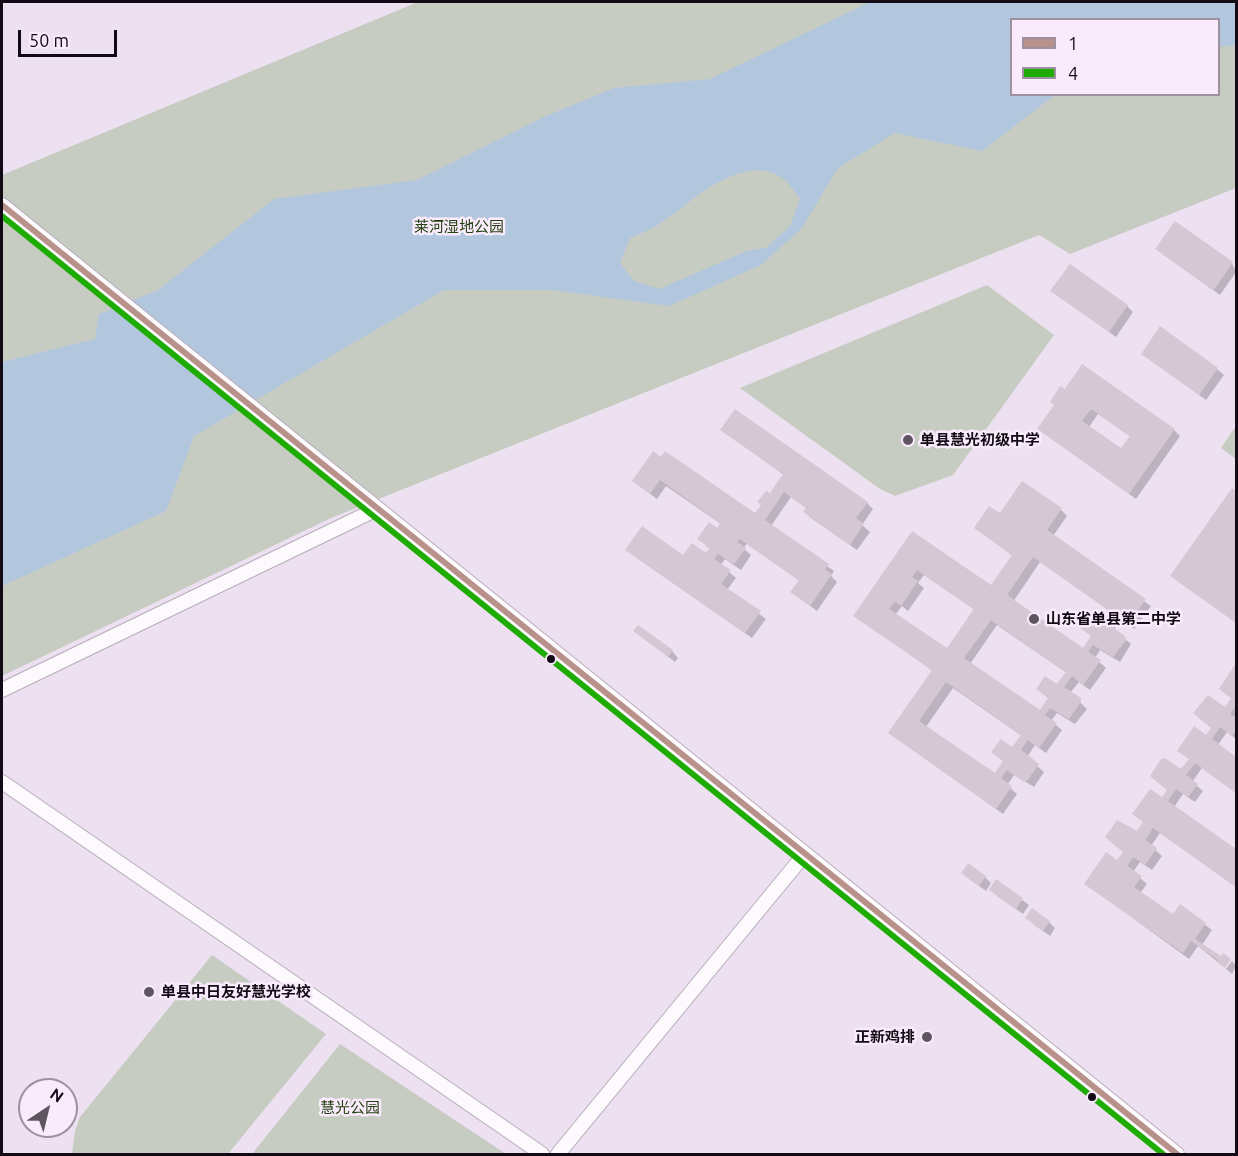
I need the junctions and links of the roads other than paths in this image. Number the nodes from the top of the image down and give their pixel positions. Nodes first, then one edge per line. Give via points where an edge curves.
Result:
1 (2, 205) edge
2 (377, 509) junction
3 (2, 690) edge
4 (2, 782) edge
5 (804, 855) junction
6 (542, 1155) edge
7 (558, 1155) edge
8 (1177, 1155) edge

1 - 2 street
2 - 3 street
2 - 5 street
4 - 6 street
5 - 7 street
5 - 8 street

